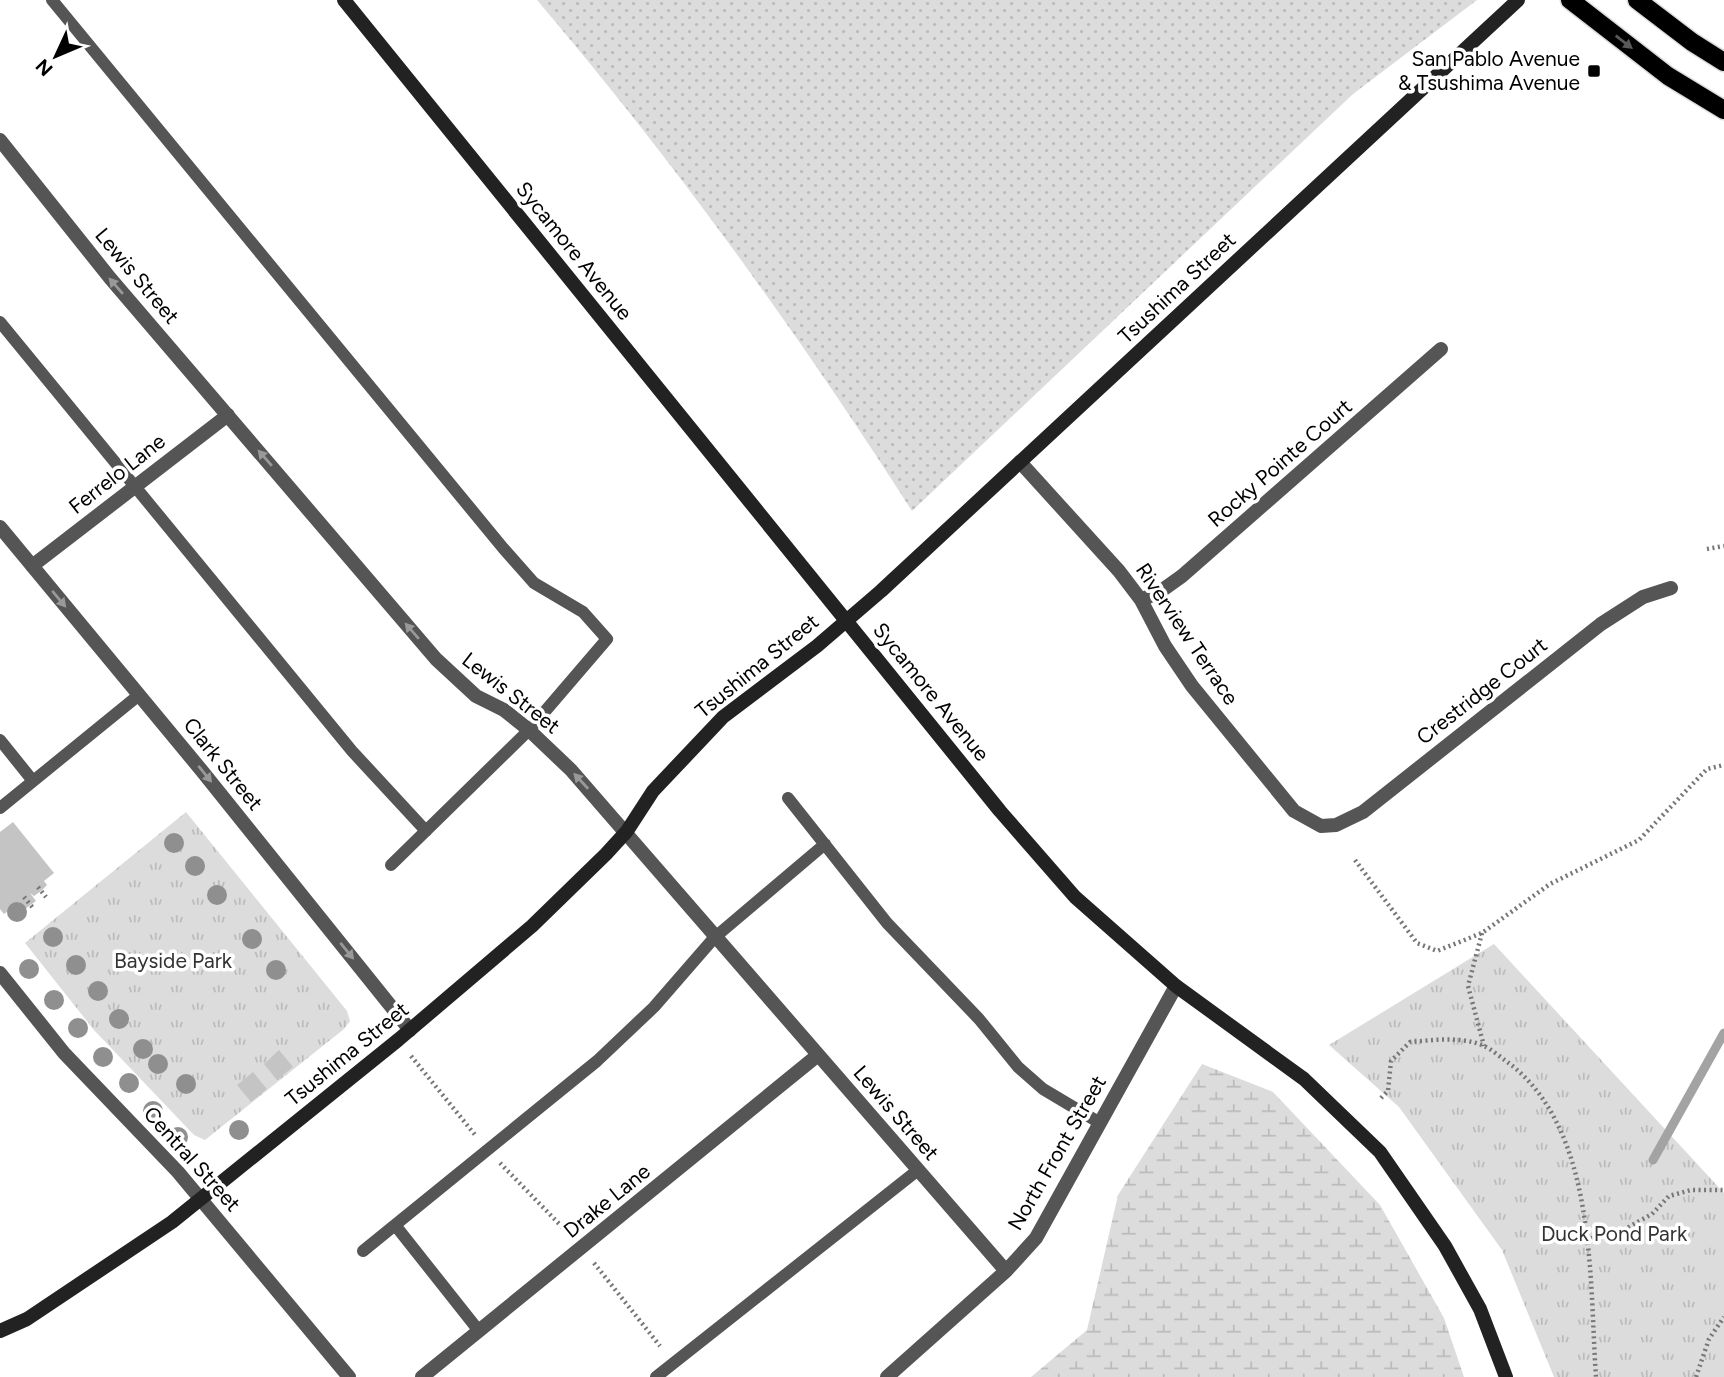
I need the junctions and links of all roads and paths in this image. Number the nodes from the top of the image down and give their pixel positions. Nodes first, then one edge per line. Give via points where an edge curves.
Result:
1 (52, 0) edge
2 (344, 0) edge
3 (1518, 0) edge
4 (1570, 0) edge
5 (1637, 0) edge
6 (1724, 62) edge
7 (1724, 110) edge
8 (0, 140) edge
9 (0, 322) edge
10 (1441, 349) dead end
11 (228, 415) junction
12 (1020, 462) junction
13 (137, 486) junction
14 (0, 527) edge
15 (1724, 546) edge
16 (1707, 550) dead end
17 (32, 566) junction
18 (1671, 588) dead end
19 (1141, 600) junction
20 (847, 621) junction
21 (139, 695) junction
22 (529, 730) junction
23 (0, 740) edge
24 (1724, 765) edge
25 (33, 781) junction
26 (788, 798) dead end
27 (0, 808) edge
28 (1321, 826) joint
29 (426, 831) junction
30 (627, 831) junction
31 (825, 844) junction
32 (1355, 860) dead end
33 (391, 865) dead end
34 (38, 887) dead end
35 (24, 897) dead end
36 (46, 897) dead end
37 (33, 908) dead end
38 (1482, 933) junction
39 (714, 938) junction
40 (0, 973) edge
41 (1176, 986) junction
42 (6, 992) edge
43 (410, 1030) junction
44 (398, 1040) junction
45 (1484, 1046) junction
46 (818, 1055) junction
47 (1381, 1098) dead end
48 (1100, 1123) junction
49 (487, 1150) junction
50 (918, 1170) junction
51 (1724, 1190) edge
52 (200, 1199) junction
53 (395, 1225) junction
54 (1586, 1240) junction
55 (583, 1248) junction
56 (363, 1251) dead end
57 (1006, 1271) junction
58 (1724, 1317) edge
59 (0, 1331) edge
60 (479, 1331) junction
61 (673, 1362) junction
62 (349, 1377) edge
63 (422, 1377) edge
64 (656, 1377) edge
65 (887, 1377) edge
66 (1506, 1377) edge
67 (1596, 1377) edge
68 (1696, 1377) edge

1 - 22 lane via 503,548 534,583 583,612 607,639
2 - 20 street, Sycamore Avenue
3 - 12 street, Tsushima Street
4 -> 7 main road via 1668,76
5 - 6 main road
11 -> 8 street, Lewis Street
9 - 13 lane
10 - 19 street, Rocky Pointe Court via 1182,576
11 - 13 street, Ferrelo Lane
22 -> 11 street, Lewis Street via 476,696 443,666
12 - 19 street, Riverview Terrace
12 - 20 street, Tsushima Street
13 - 17 street, Ferrelo Lane
13 - 29 lane via 352,751
14 - 17 street, Clark Street
15 - 16 path
17 -> 21 street, Clark Street
18 - 28 street, Crestridge Court via 1643,597 1601,624 1363,813
19 - 28 street, Riverview Terrace via 1192,685 1283,799 1307,821
20 - 30 street, Tsushima Street via 723,717 653,791
20 - 41 street, Sycamore Avenue via 1075,897
21 - 25 lane
21 -> 43 street, Clark Street
22 - 29 lane
30 -> 22 street, Lewis Street
23 - 25 lane
24 - 38 path via 1707,769 1639,840 1550,884
25 - 27 lane
26 - 31 lane
29 - 33 lane
30 - 39 street, Lewis Street
30 - 43 street, Tsushima Street via 532,926
31 - 39 lane
31 - 48 lane via 909,948 979,1019 1018,1067 1043,1089
32 - 38 path via 1417,943 1437,951
34 - 36 path
35 - 37 path
38 - 45 path via 1468,986
39 - 46 street, Lewis Street
39 - 49 lane via 616,1043
40 - 42 street, Central Street
41 - 48 street, North Front Street
41 - 66 street, Sycamore Avenue via 1304,1079 1380,1152 1445,1246 1480,1309
42 - 52 street, Central Street
43 - 44 street, Tsushima Street
44 - 49 path
44 - 52 street, Tsushima Street
45 - 47 path via 1451,1039 1410,1042 1391,1061 1388,1091
45 - 54 path via 1527,1077 1561,1130 1581,1194
46 - 50 street, Lewis Street
46 - 55 street, Drake Lane
48 - 57 street, North Front Street via 1036,1238
49 - 53 lane
49 - 55 path
50 - 57 street, Lewis Street
50 - 61 lane
51 - 54 path via 1691,1190 1669,1196 1652,1214 1627,1228
52 - 59 street, Tsushima Street via 146,1241 27,1319
52 - 62 street, Central Street
53 - 56 lane
53 - 60 lane
54 - 67 path
55 - 60 street, Drake Lane
55 - 61 path
57 - 65 street, North Front Street
58 - 68 path via 1709,1339
60 - 63 street, Drake Lane
61 - 64 lane

